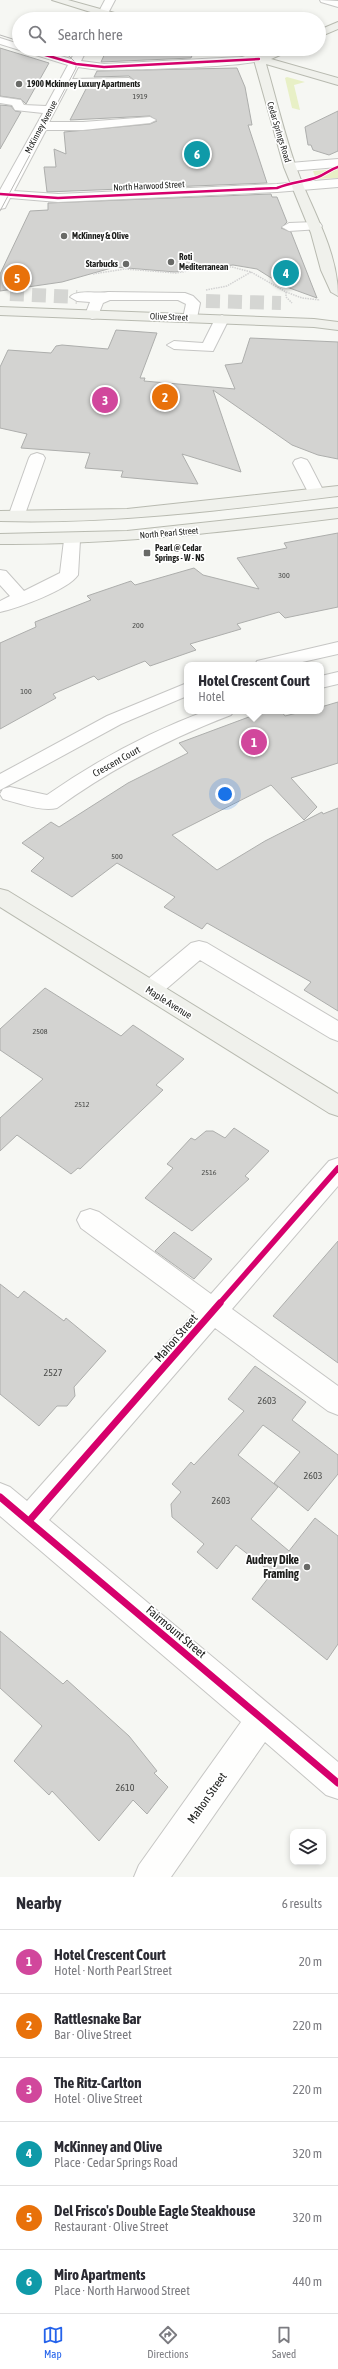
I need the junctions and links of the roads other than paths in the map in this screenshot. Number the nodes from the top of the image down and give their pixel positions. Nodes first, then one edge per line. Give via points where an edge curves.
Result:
1 (58, 0) edge
2 (110, 0) edge
3 (324, 0) edge
4 (338, 4) edge
5 (91, 12) edge
6 (104, 12) edge
7 (338, 25) edge
8 (326, 31) edge
9 (0, 41) edge
10 (12, 45) edge
11 (48, 56) edge
12 (78, 56) edge
13 (249, 56) edge
14 (268, 56) edge
15 (259, 59) junction
16 (74, 64) junction
17 (154, 65) junction
18 (338, 82) edge
19 (65, 83) junction
20 (0, 100) edge
21 (19, 108) junction
22 (50, 110) junction
23 (7, 114) dead end
24 (150, 120) dead end
25 (42, 126) junction
26 (338, 163) edge
27 (290, 167) junction
28 (338, 183) edge
29 (298, 186) junction
30 (2, 198) edge
31 (289, 227) dead end
32 (317, 230) junction
33 (338, 255) edge
34 (338, 292) edge
35 (77, 297) tunnel mouth
36 (102, 298) junction
37 (191, 300) junction
38 (206, 301) tunnel mouth
39 (0, 311) edge
40 (92, 315) junction
41 (190, 318) junction
42 (222, 319) junction
43 (338, 326) edge
44 (174, 345) dead end
45 (37, 458) dead end
46 (301, 463) dead end
47 (338, 491) edge
48 (316, 494) junction
49 (338, 513) edge
50 (8, 516) edge
51 (0, 539) edge
52 (72, 540) junction
53 (0, 575) edge
54 (21, 598) junction
55 (0, 607) edge
56 (338, 648) edge
57 (277, 662) edge
58 (338, 678) edge
59 (324, 681) edge
60 (179, 693) edge
61 (184, 702) edge
62 (191, 714) edge
63 (216, 714) edge
64 (195, 722) junction
65 (3, 791) edge
66 (0, 897) edge
67 (150, 990) junction
68 (338, 1032) edge
69 (338, 1106) edge
70 (338, 1168) edge
71 (90, 1220) dead end
72 (213, 1310) junction
73 (338, 1402) edge
74 (0, 1497) edge
75 (29, 1521) junction
76 (262, 1719) junction
77 (338, 1783) edge
78 (151, 1877) edge

1 - 5 main road
2 - 6 street
3 - 4 street
7 - 8 main road
9 - 10 street
11 - 16 street
12 - 16 street, McKinney Avenue
13 - 15 main road
14 - 15 main road
15 - 17 street
15 - 18 main road
15 - 27 main road, Cedar Springs Road
16 - 17 street via 104,67
16 - 19 street, McKinney Avenue
17 - 19 street via 144,78
19 - 22 street, McKinney Avenue
20 - 21 street via 17,102
21 - 22 street
21 - 23 street via 16,112
22 - 25 street, McKinney Avenue
24 - 25 street
25 - 30 street, McKinney Avenue
26 - 27 street
27 - 29 main road, Cedar Springs Road
28 - 29 street, North Harwood Street
29 - 30 street, North Harwood Street via 211,196 170,187 134,199
29 - 32 main road, Cedar Springs Road
31 - 32 street
32 - 33 main road, Cedar Springs Road
32 - 34 main road, Cedar Springs Road via 328,270
35 - 36 street
36 - 37 street via 121,295 180,296
36 - 40 street
37 - 38 street
37 - 41 street via 193,303
39 - 40 main road, Olive Street
40 - 41 main road, Olive Street
41 - 42 main road, Olive Street
42 - 43 main road, Olive Street
42 - 44 street via 208,348
45 - 50 street
46 - 48 street
47 - 48 main road
48 - 50 main road via 152,512
49 - 52 main road, North Pearl Street via 183,532
51 - 52 main road, North Pearl Street
52 - 54 street via 69,575 57,583
53 - 54 street
54 - 55 street
56 - 57 street
58 - 59 street
60 - 61 street
60 - 65 street, Crescent Court via 77,739
62 - 64 street
63 - 64 street, Crescent Court
64 - 65 street, Crescent Court via 112,762 50,803
66 - 67 main road, Maple Avenue
67 - 68 street via 199,949
67 - 69 main road, Maple Avenue
70 - 72 street, Mahon Street
71 - 72 street
72 - 73 street
72 - 75 street, Mahon Street
74 - 75 street, Fairmount Street
75 - 76 street, Fairmount Street
76 - 77 street, Fairmount Street
76 - 78 street, Mahon Street

